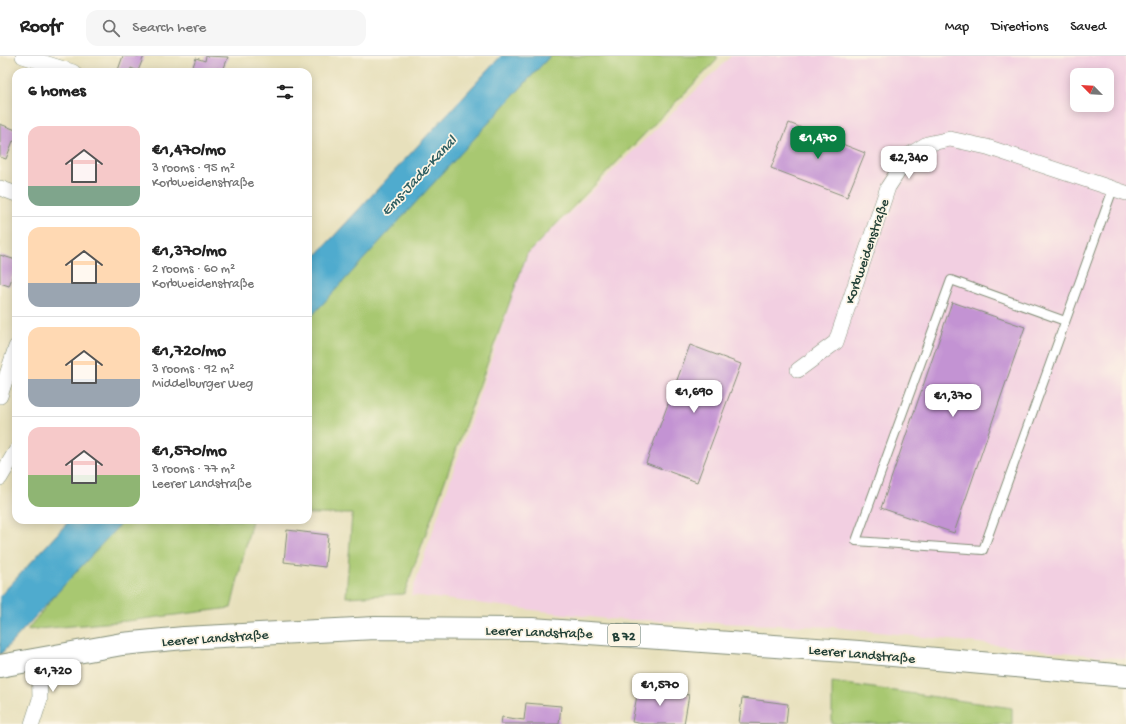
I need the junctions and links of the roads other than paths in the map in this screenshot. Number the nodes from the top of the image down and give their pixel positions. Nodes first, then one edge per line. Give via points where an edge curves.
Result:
1 (23, 56) edge
2 (60, 68) edge
3 (0, 188) edge
4 (1120, 191) edge
5 (12, 192) edge
6 (1065, 321) junction
7 (12, 359) edge
8 (798, 370) dead end
9 (0, 396) edge
10 (12, 458) edge
11 (0, 478) edge
12 (34, 660) junction
13 (0, 666) edge
14 (1126, 676) edge
15 (32, 724) edge

1 - 2 street
3 - 5 street
4 - 6 lane
4 - 8 street, Korbweidenstraße via 987,147 950,139 927,144 909,154 888,186 836,342
6 - 6 lane via 983,550 856,541 951,280
7 - 9 street
10 - 11 street
12 - 13 main road, Leerer Landstraße / B 72
12 - 14 main road, Leerer Landstraße / B 72 via 122,644 184,638 375,628 532,629 859,652
12 - 15 street via 40,699

